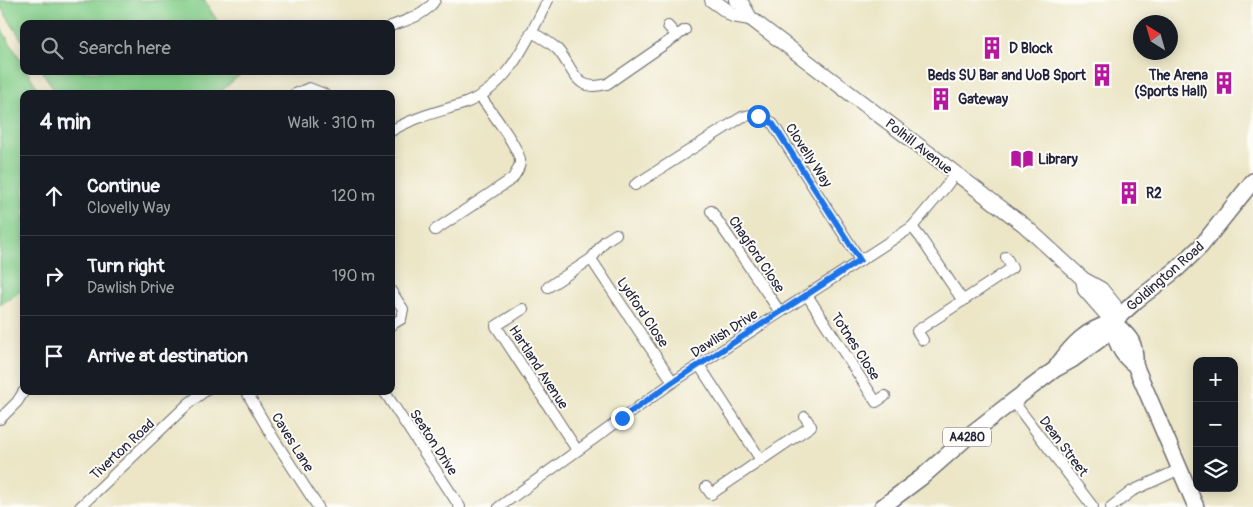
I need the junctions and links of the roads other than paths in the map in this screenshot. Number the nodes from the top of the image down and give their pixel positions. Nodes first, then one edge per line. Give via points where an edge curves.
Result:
1 (435, 0) edge
2 (548, 0) edge
3 (712, 0) edge
4 (736, 0) edge
5 (750, 18) junction
6 (395, 24) edge
7 (668, 26) dead end
8 (531, 32) junction
9 (480, 96) junction
10 (395, 129) edge
11 (954, 174) junction
12 (1253, 181) edge
13 (635, 185) dead end
14 (711, 211) dead end
15 (912, 227) junction
16 (435, 230) dead end
17 (616, 234) dead end
18 (1006, 257) dead end
19 (590, 259) junction
20 (860, 260) junction
21 (548, 287) dead end
22 (807, 295) junction
23 (395, 297) edge
24 (963, 301) junction
25 (522, 309) dead end
26 (780, 312) junction
27 (1113, 322) junction
28 (395, 323) edge
29 (923, 340) dead end
30 (699, 365) junction
31 (673, 382) junction
32 (21, 395) edge
33 (200, 395) edge
34 (248, 395) edge
35 (387, 395) edge
36 (885, 396) dead end
37 (1013, 401) junction
38 (805, 417) dead end
39 (0, 419) edge
40 (576, 450) junction
41 (761, 460) junction
42 (1180, 469) junction
43 (706, 487) dead end
44 (80, 507) edge
45 (318, 507) edge
46 (460, 507) edge
47 (499, 507) edge
48 (882, 507) edge
49 (1093, 507) edge
50 (1111, 507) edge
51 (1196, 507) edge

1 - 6 street via 419,15
2 - 8 street
3 - 5 street, Polhill Avenue via 733,15
4 - 5 street, Polhill Avenue
5 - 11 street, Polhill Avenue
7 - 8 street via 681,33 607,84 594,88 577,78 549,42
8 - 9 street via 518,58 496,84
9 - 10 street via 419,117
9 - 16 street via 515,148 520,160 518,170 512,178
11 - 15 street, Dawlish Drive
11 - 27 street, Polhill Avenue via 1024,225 1083,279 1101,289 1114,305
12 - 27 main road, Goldington Road / A4280 via 1201,246
13 - 20 street, Clovelly Way via 732,122 742,117 766,118 773,124
14 - 26 street, Chagford Close
15 - 20 street, Dawlish Drive
15 - 24 street
17 - 19 street
18 - 24 street via 1012,268
19 - 21 street
19 - 31 street, Lydford Close
20 - 22 street, Dawlish Drive
22 - 26 street, Dawlish Drive
22 - 36 street, Totnes Close via 876,402
23 - 28 street via 403,309 401,319
24 - 29 street via 917,331
25 - 40 street, Hartland Avenue via 496,326
26 - 30 street, Dawlish Drive
27 - 37 main road, Goldington Road / A4280 via 1102,338
27 - 42 main road via 1113,333 1127,359 1135,365
30 - 31 street, Dawlish Drive
30 - 41 street
31 - 40 street, Dawlish Drive
32 - 39 street
33 - 44 street, Tiverton Road
34 - 45 street, Caves Lane
35 - 46 street, Seaton Drive
37 - 48 main road, Goldington Road / A4280
37 - 49 street, Dean Street
38 - 41 street via 811,426
40 - 47 street, Dawlish Drive
41 - 43 street via 710,494
42 - 50 street via 1132,491
42 - 51 main road

